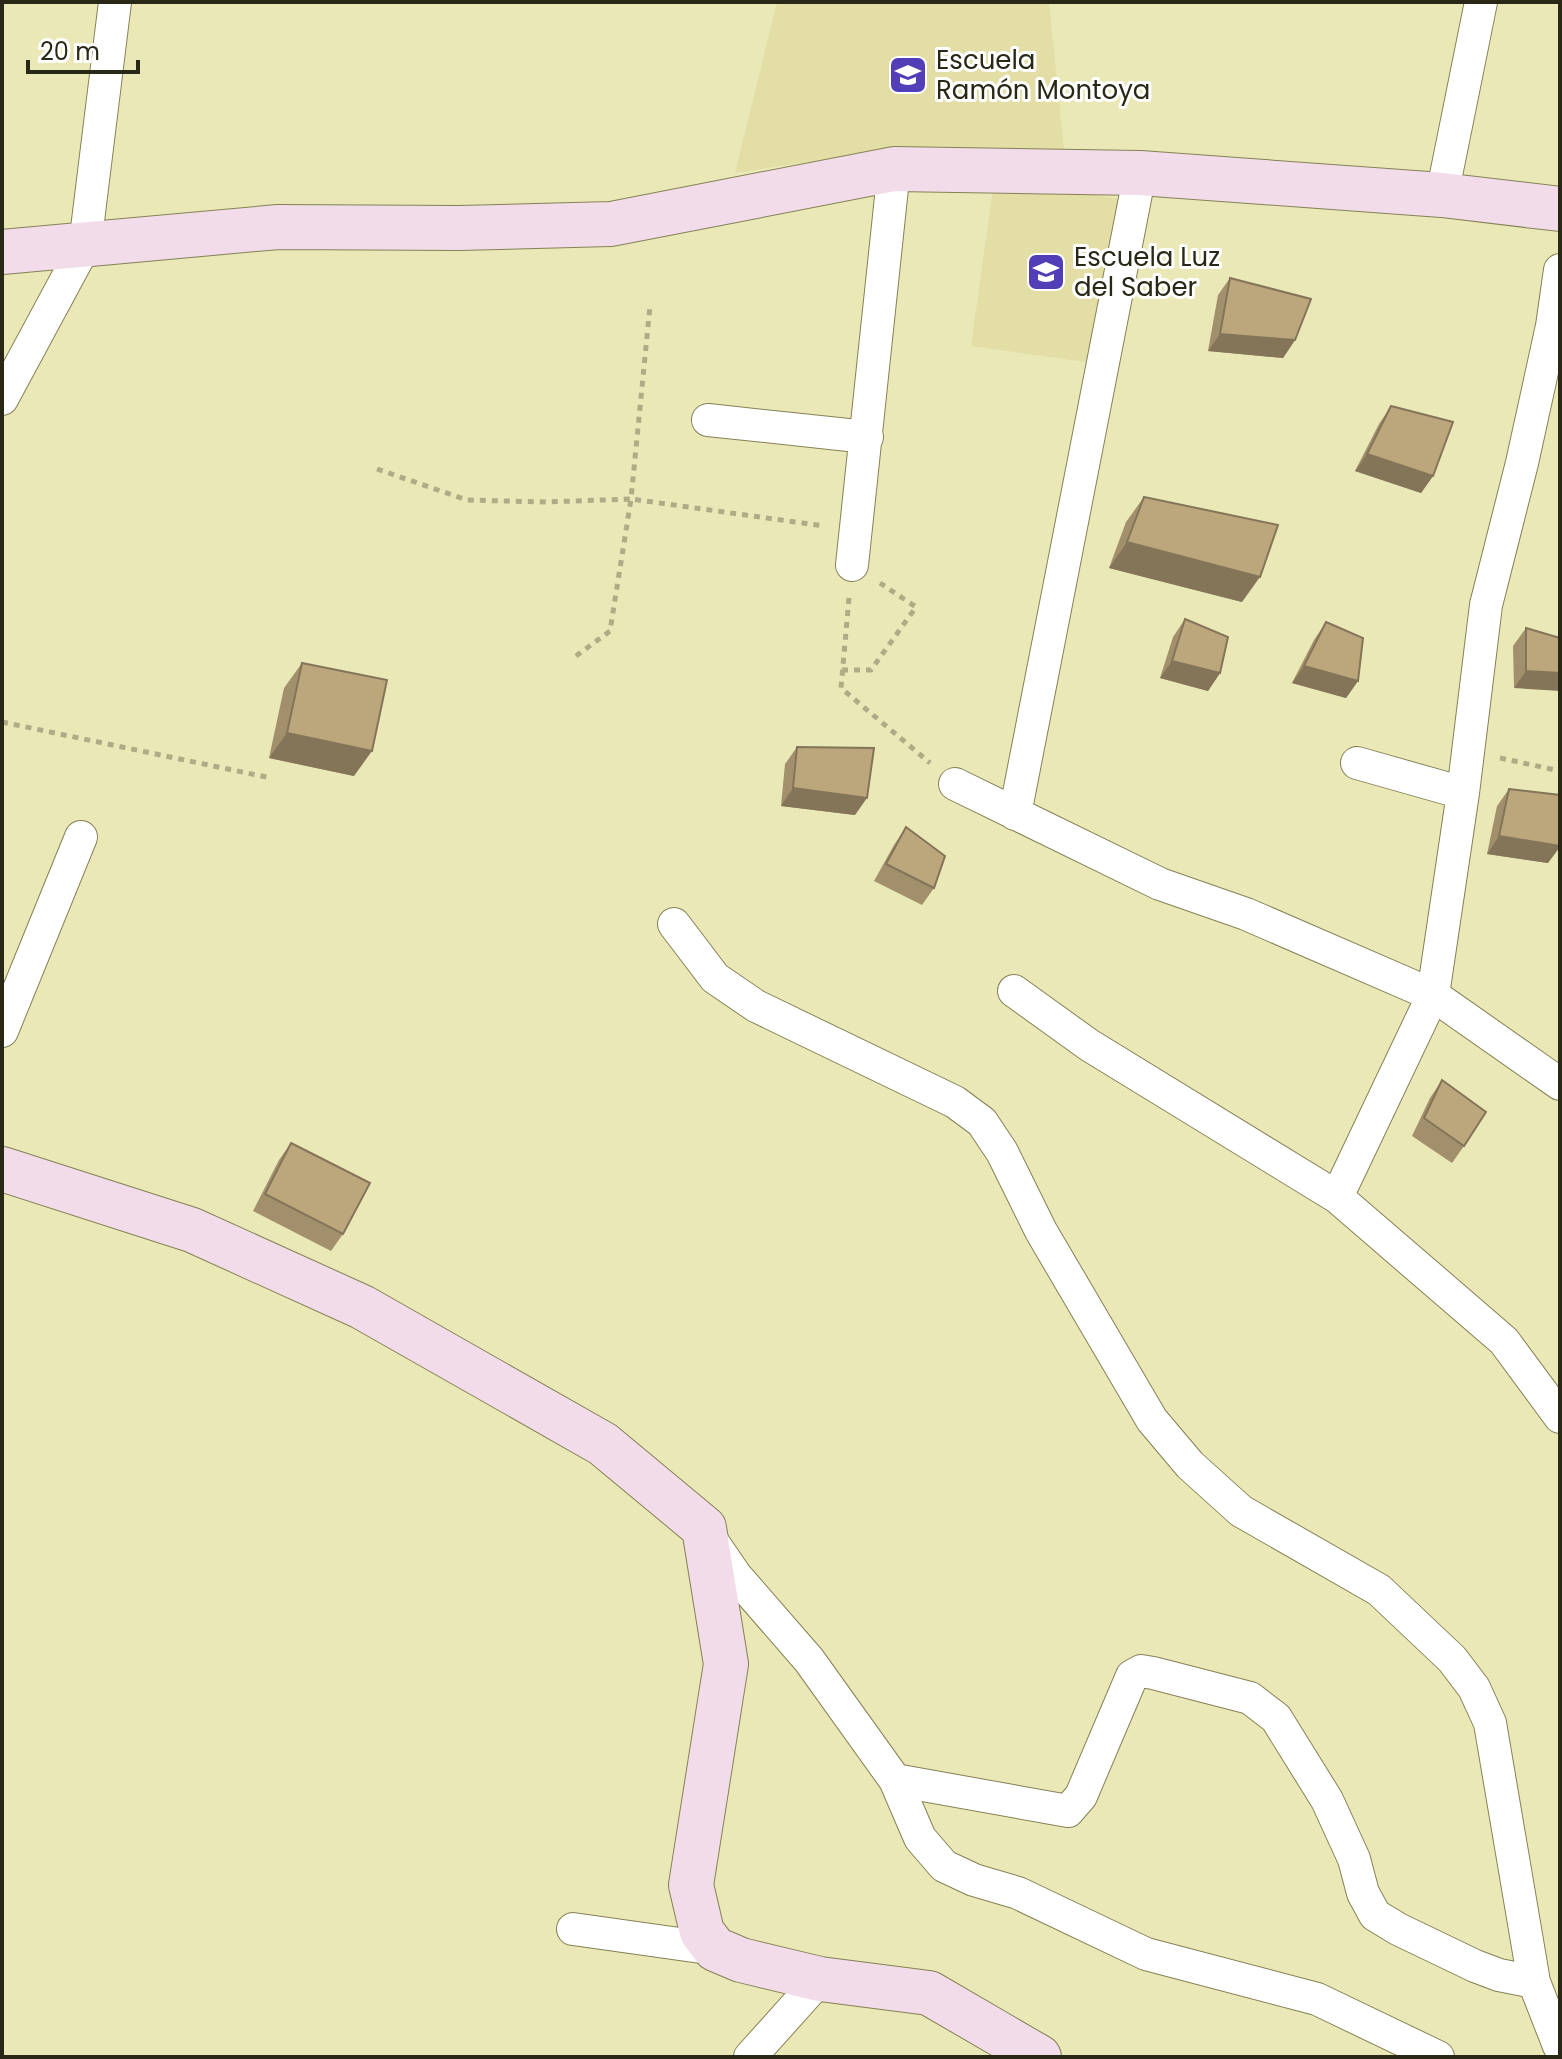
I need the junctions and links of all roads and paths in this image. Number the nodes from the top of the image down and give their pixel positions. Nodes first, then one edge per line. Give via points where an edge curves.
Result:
1 (115, 2) edge
2 (1481, 2) edge
3 (894, 169) junction
4 (1140, 173) junction
5 (1442, 195) junction
6 (1560, 209) edge
7 (85, 245) junction
8 (2, 252) edge
9 (1560, 270) edge
10 (650, 306) dead end
11 (2, 399) edge
12 (708, 420) dead end
13 (867, 437) junction
14 (377, 469) dead end
15 (631, 499) junction
16 (857, 531) junction
17 (852, 565) junction
18 (576, 656) dead end
19 (842, 670) junction
20 (2, 722) edge
21 (1468, 751) junction
22 (1357, 763) dead end
23 (1560, 771) edge
24 (271, 778) dead end
25 (955, 784) joint
26 (1463, 793) junction
27 (1015, 814) junction
28 (81, 837) dead end
29 (674, 924) dead end
30 (1014, 991) dead end
31 (1433, 995) junction
32 (2, 1031) edge
33 (1560, 1084) edge
34 (2, 1169) edge
35 (1337, 1197) junction
36 (1560, 1417) edge
37 (704, 1528) junction
38 (895, 1780) junction
39 (573, 1929) dead end
40 (715, 1949) junction
41 (820, 1979) junction
42 (1534, 1982) junction
43 (1551, 2050) edge
44 (750, 2057) edge
45 (1039, 2057) edge
46 (1438, 2057) edge

1 - 7 street
2 - 5 street
3 - 4 street
3 - 7 street via 611,224 278,227
3 - 13 street
4 - 5 street
4 - 27 street
5 - 6 street
7 - 8 street
7 - 11 street
9 - 21 street via 1522,463 1486,605
10 - 15 path
12 - 13 street
13 - 16 street
14 - 15 path via 467,500
15 - 16 path
15 - 18 path via 610,631
16 - 17 street
17 - 19 path
17 - 19 path via 916,607 871,670
19 - 25 path via 841,688
20 - 24 path
21 - 23 path
21 - 26 street
22 - 26 street
25 - 27 street
26 - 31 street
27 - 31 street via 1160,884 1246,914
28 - 32 street
29 - 42 street via 715,978 756,1006 955,1102 982,1122 1152,1420 1190,1465 1241,1511 1379,1590 1452,1659 1474,1688 1490,1723
30 - 35 street via 1089,1045
31 - 33 street
31 - 35 street
34 - 37 street via 192,1230 362,1307 603,1444
35 - 36 street via 1504,1341
37 - 38 street
37 - 40 street via 726,1664 691,1885 702,1932
38 - 42 street via 1068,1811 1081,1796 1132,1676 1153,1673 1250,1698 1276,1718 1327,1800 1375,1915 1475,1966
38 - 46 street via 920,1838 944,1866 1018,1893 1146,1954 1317,1999
39 - 40 street
40 - 41 street
41 - 44 street
41 - 45 street via 929,1993
42 - 43 street

